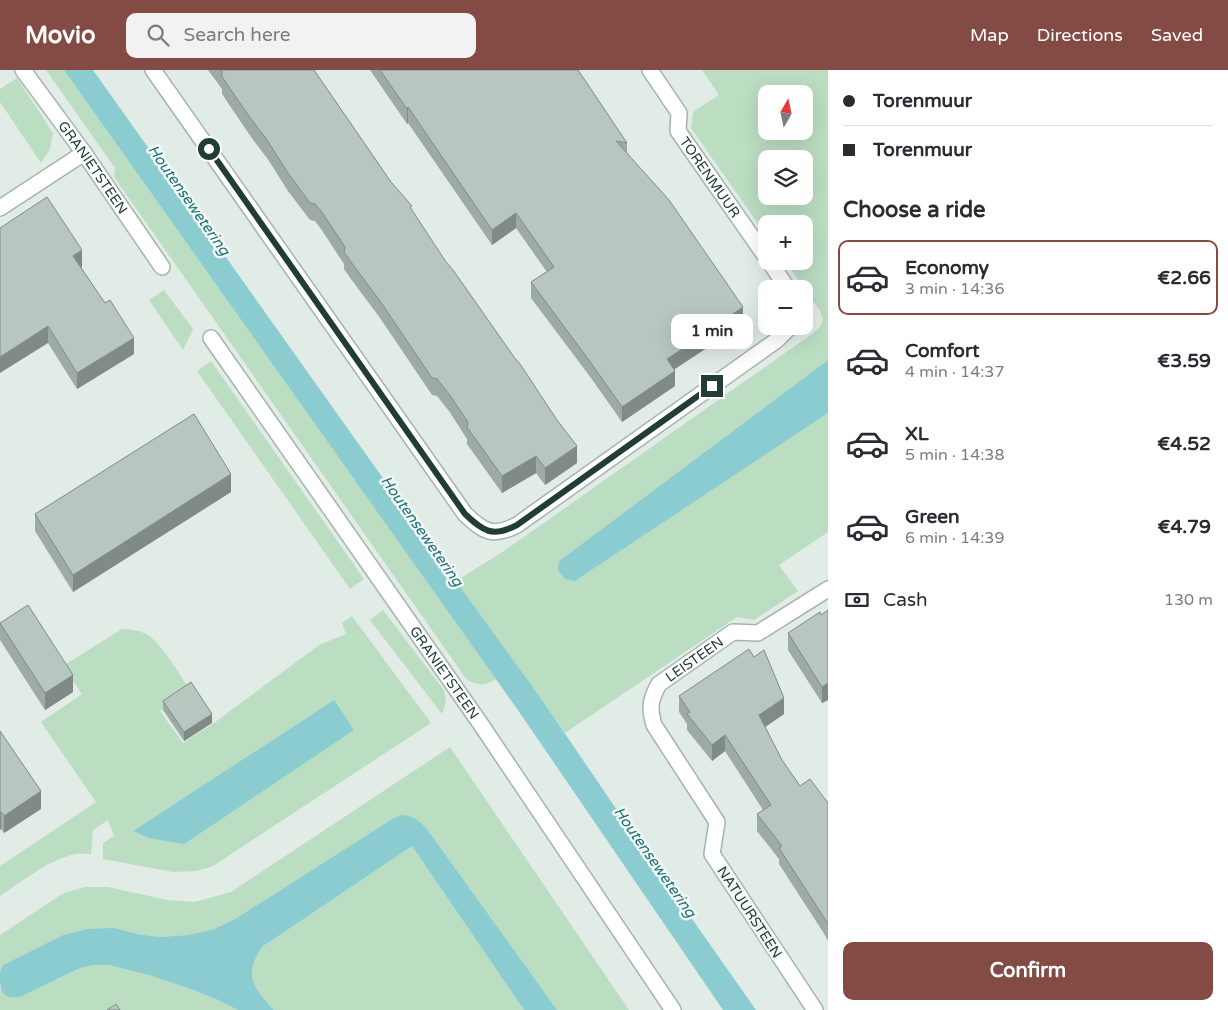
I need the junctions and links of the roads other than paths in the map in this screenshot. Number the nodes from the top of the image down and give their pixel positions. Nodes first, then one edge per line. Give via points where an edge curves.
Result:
1 (23, 70) edge
2 (153, 70) edge
3 (650, 70) edge
4 (84, 153) junction
5 (0, 208) edge
6 (758, 246) edge
7 (162, 267) dead end
8 (782, 335) edge
9 (211, 338) dead end
10 (828, 589) edge
11 (651, 705) joint
12 (673, 1010) edge
13 (815, 1010) edge

1 - 4 street, GRANIETSTEEN
2 - 8 street via 465,514 491,532 506,531 517,525
3 - 6 street, TORENMUUR via 680,113 678,132
4 - 5 street
4 - 7 street, GRANIETSTEEN
9 - 12 street, GRANIETSTEEN via 480,723
10 - 11 street, LEISTEEN via 758,633 733,632 659,684
11 - 13 street, NATUURSTEEN via 654,725 716,822 712,854

